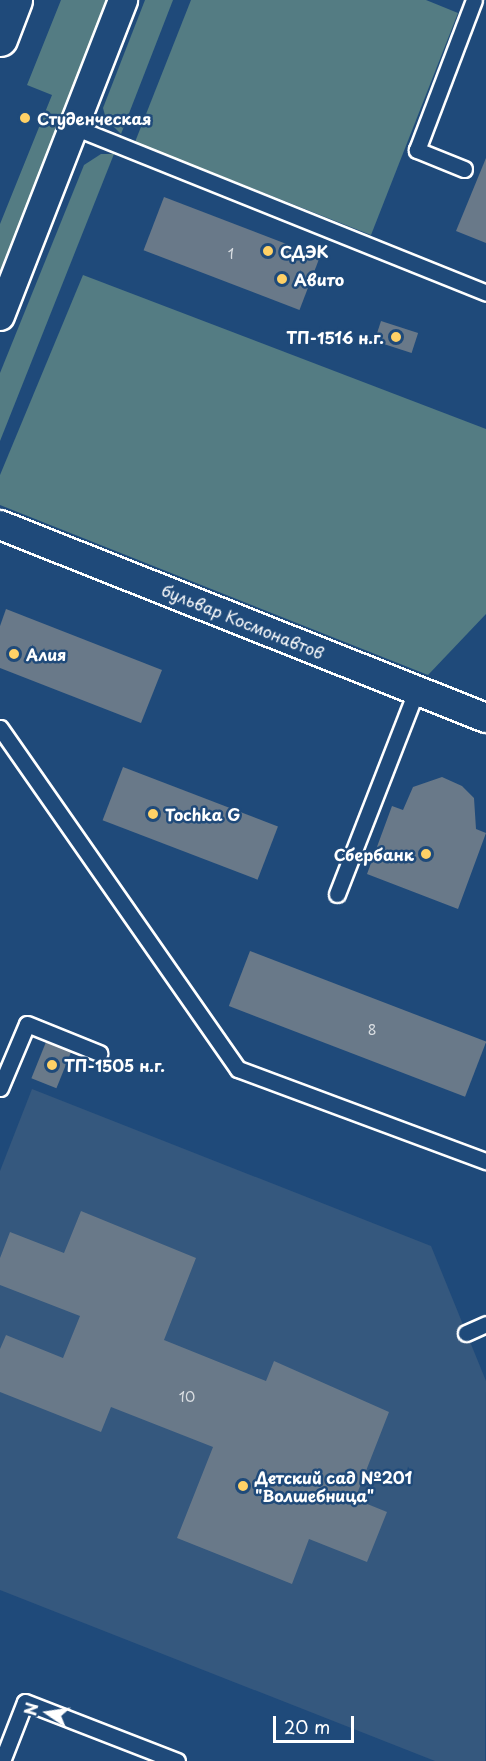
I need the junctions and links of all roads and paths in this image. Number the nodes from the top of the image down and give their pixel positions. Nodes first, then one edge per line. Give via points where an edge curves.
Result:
1 (15, 0) edge
2 (123, 0) edge
3 (474, 0) edge
4 (0, 39) edge
5 (74, 127) junction
6 (464, 169) dead end
7 (486, 293) edge
8 (0, 316) edge
9 (0, 525) edge
10 (416, 691) junction
11 (486, 718) edge
12 (0, 728) edge
13 (337, 894) dead end
14 (99, 1053) dead end
15 (0, 1088) edge
16 (486, 1161) edge
17 (486, 1324) edge
18 (466, 1333) dead end
19 (2, 1761) edge
20 (177, 1761) edge

1 - 4 main road
2 - 5 street
3 - 6 lane via 417,150
5 - 7 lane
5 - 8 street
9 - 10 street, бульвар Космонавтов
10 - 11 street, бульвар Космонавтов
10 - 13 lane
12 - 16 lane via 238,1069
14 - 15 lane via 27,1024
17 - 18 lane
19 - 20 lane via 25,1702

